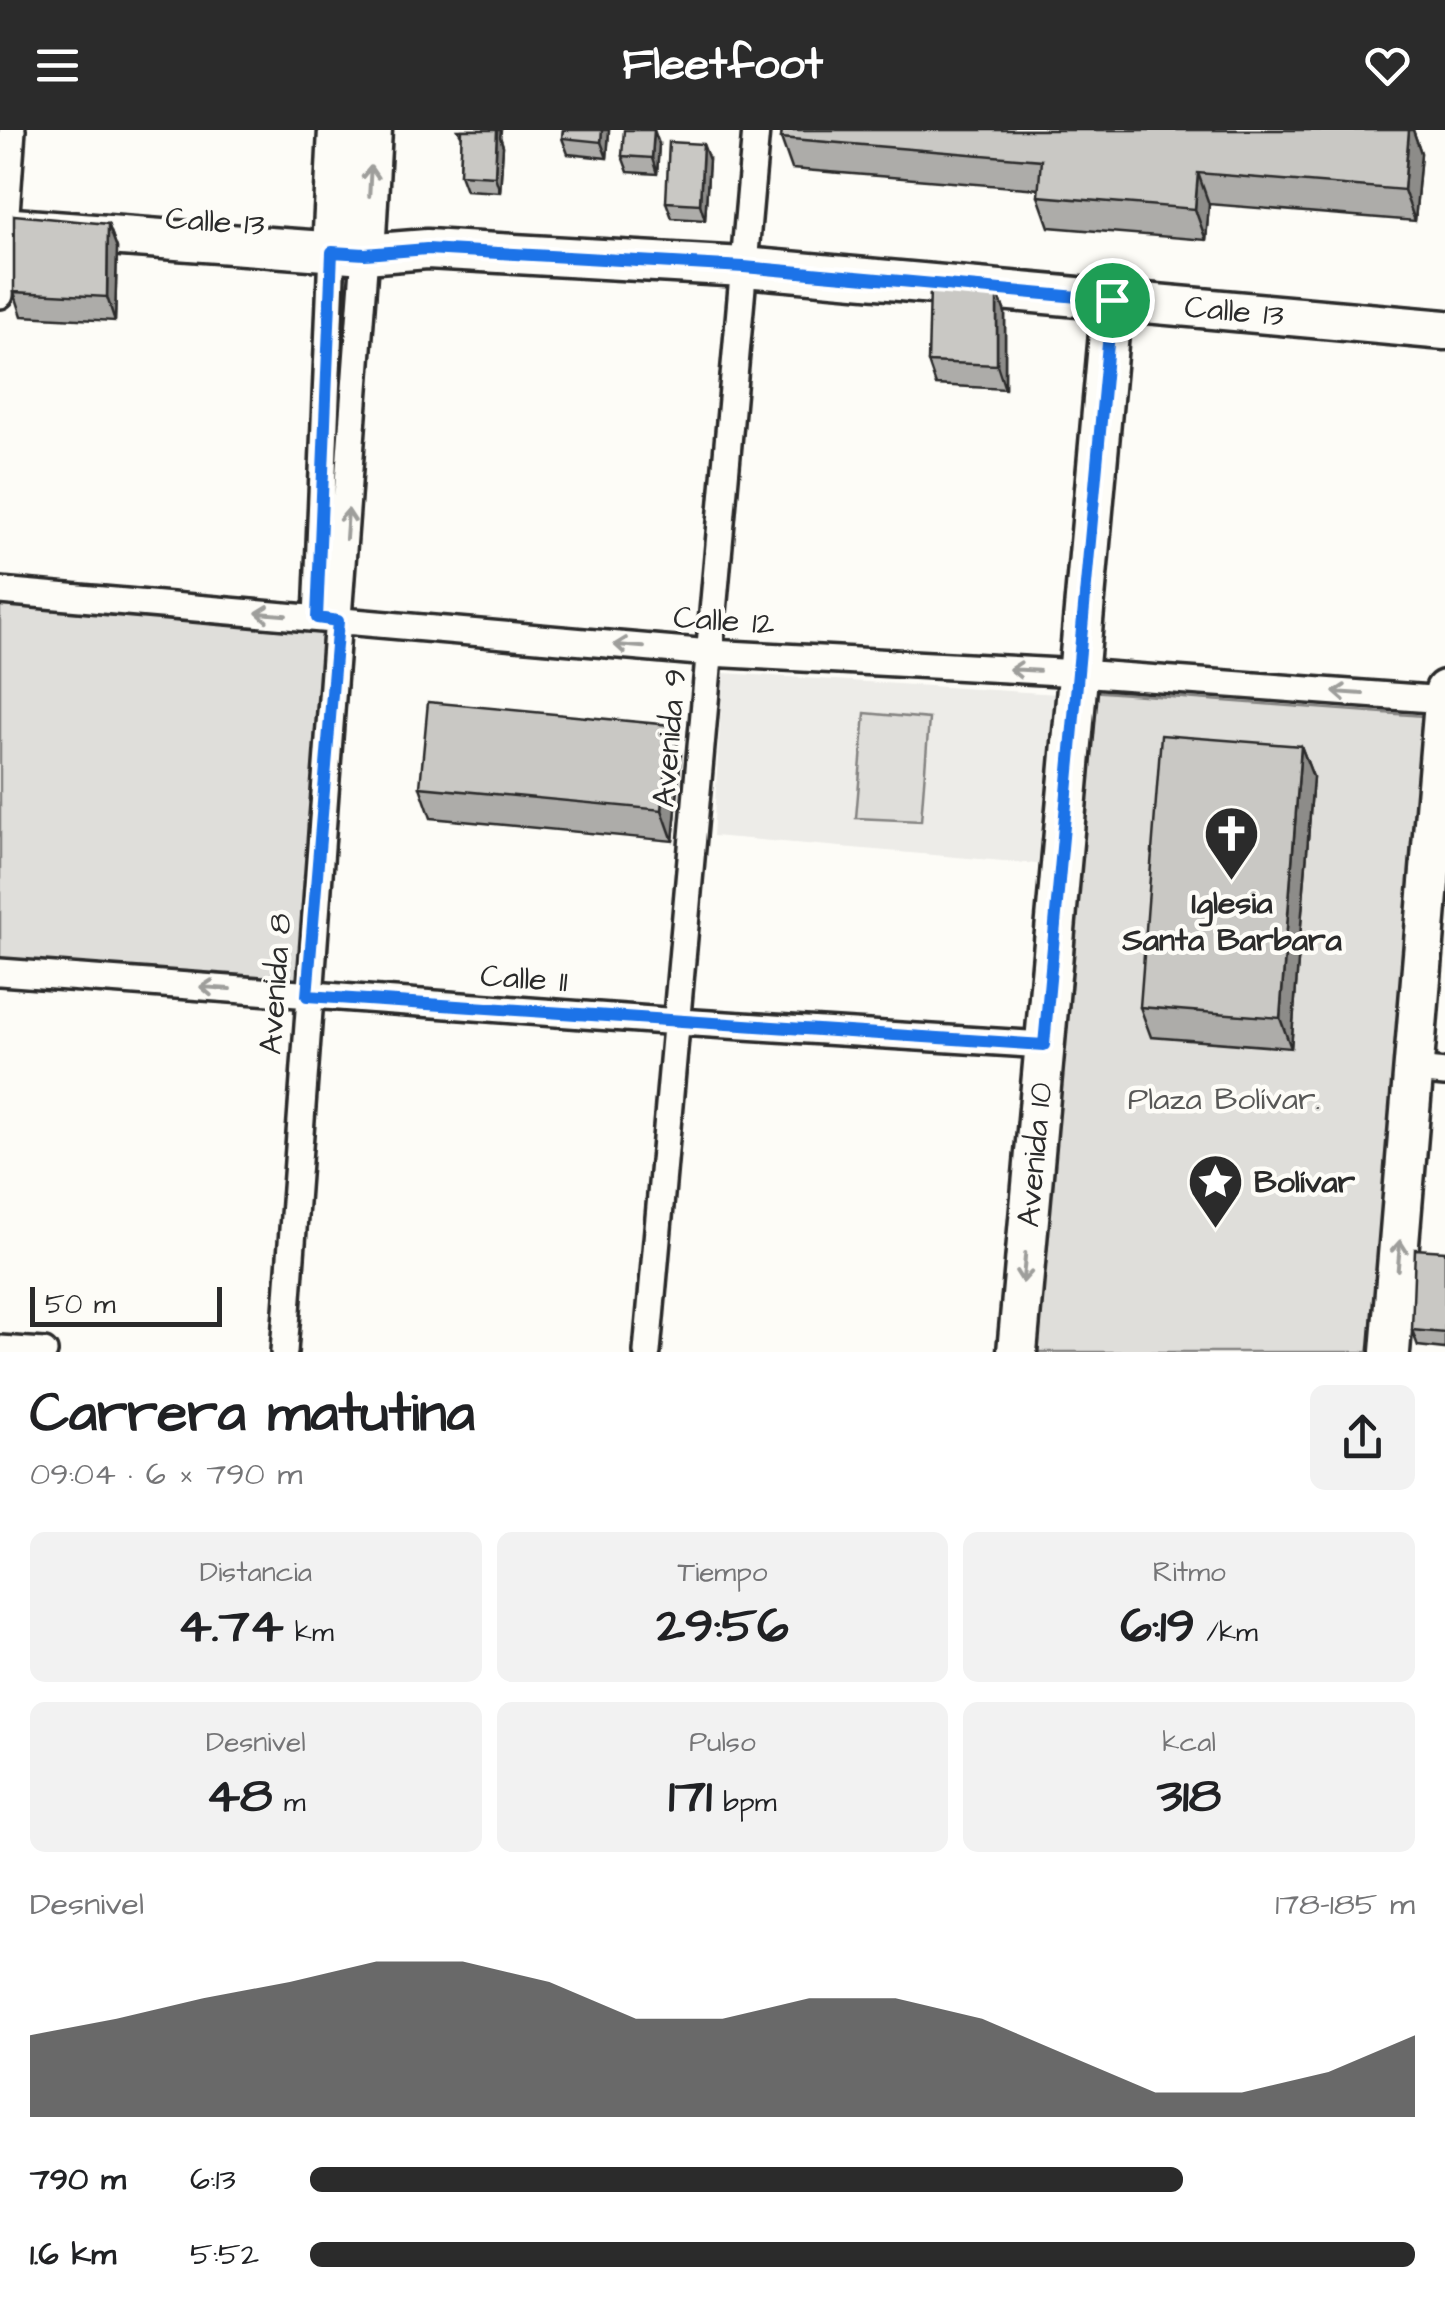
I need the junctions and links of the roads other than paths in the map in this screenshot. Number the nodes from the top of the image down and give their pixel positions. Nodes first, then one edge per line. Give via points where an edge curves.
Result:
1 (12, 130) edge
2 (338, 130) edge
3 (372, 130) edge
4 (756, 130) edge
5 (3, 217) edge
6 (349, 242) junction
7 (744, 267) junction
8 (0, 295) edge
9 (1112, 300) junction
10 (1445, 330) edge
11 (0, 591) edge
12 (328, 620) junction
13 (710, 654) junction
14 (1079, 673) junction
15 (1445, 690) edge
16 (1445, 700) edge
17 (0, 972) edge
18 (309, 996) junction
19 (679, 1022) junction
20 (1044, 1045) junction
21 (1430, 1071) edge
22 (0, 1349) edge
23 (44, 1352) edge
24 (284, 1352) edge
25 (648, 1352) edge
26 (1017, 1352) edge
27 (1390, 1352) edge

1 - 5 street
2 - 6 main road
6 -> 3 main road
4 - 7 street, Avenida 9
5 - 6 main road, Calle 13
5 - 8 street
6 - 7 main road, Calle 13
6 - 12 street, Avenida 8
7 - 9 main road, Calle 13
7 - 13 street, Avenida 9
9 - 10 main road, Calle 13
9 - 14 main road, Avenida 10
12 -> 11 street, Calle 12
13 -> 12 street, Calle 12
12 - 18 street, Avenida 8
14 -> 13 street, Calle 12
13 - 19 street, Avenida 9
16 -> 14 street, Calle 12
14 - 20 main road, Avenida 10
15 - 16 main road
16 - 21 main road
18 -> 17 street, Calle 11
18 - 19 street, Calle 11
18 - 24 street, Avenida 8
19 - 20 street, Calle 11
19 - 25 street, Avenida 9
20 -> 26 main road, Avenida 10
27 -> 21 main road
22 - 23 street

